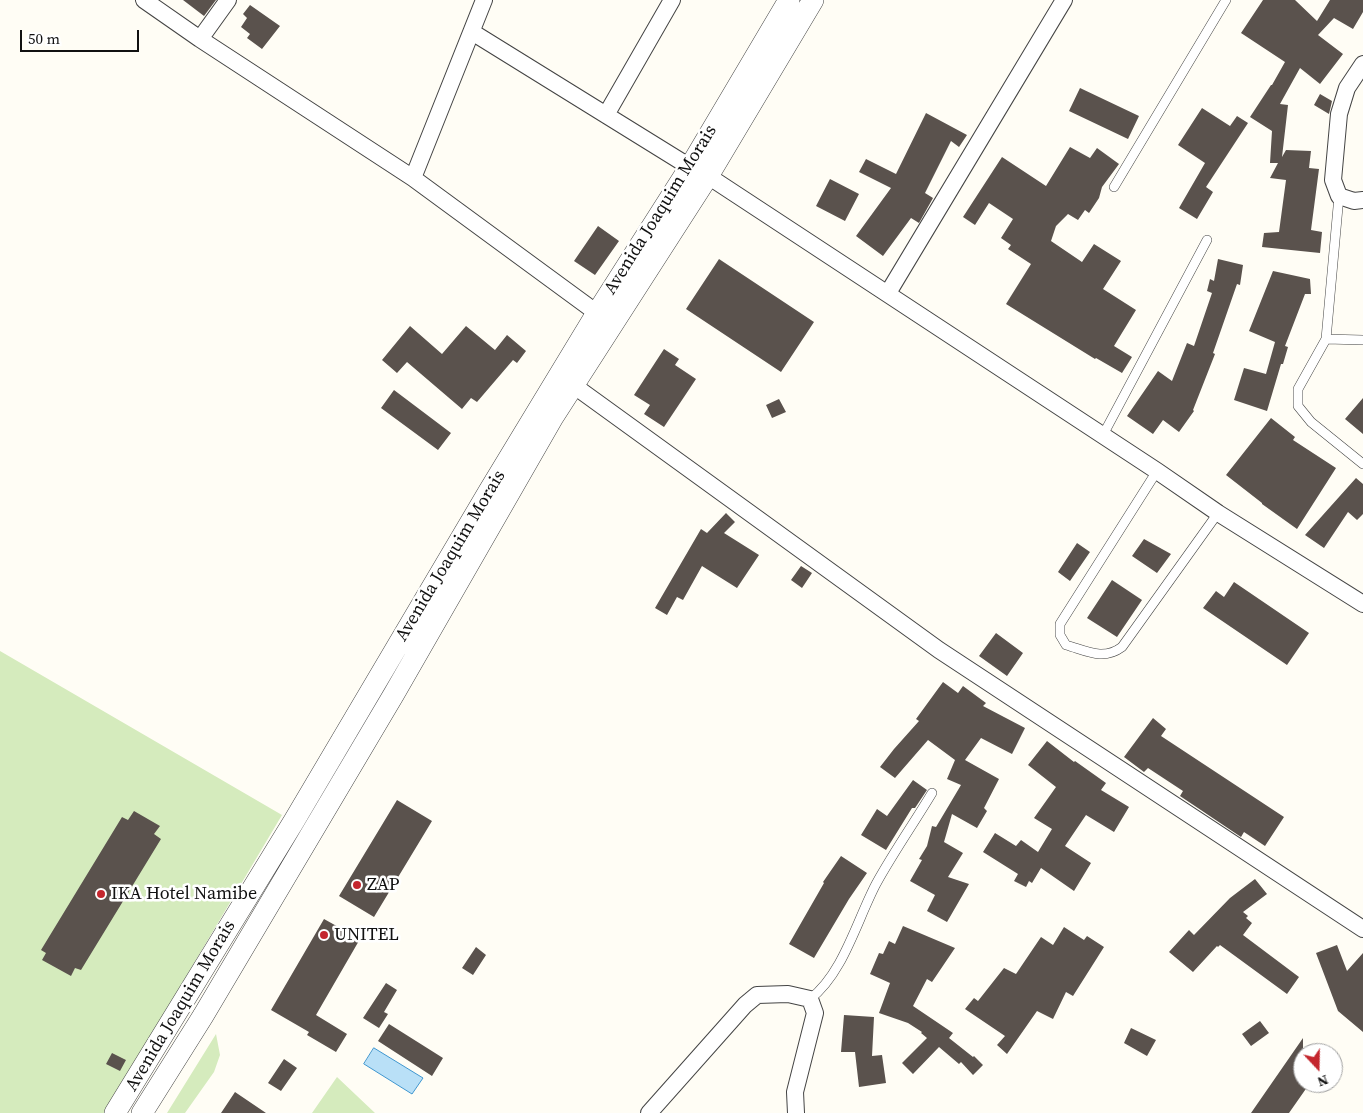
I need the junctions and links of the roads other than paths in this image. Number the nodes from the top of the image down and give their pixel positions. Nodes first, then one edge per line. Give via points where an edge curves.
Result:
1 (144, 0) edge
2 (228, 0) edge
3 (484, 0) edge
4 (672, 0) edge
5 (789, 0) edge
6 (813, 0) edge
7 (1064, 0) edge
8 (1226, 0) edge
9 (472, 32) junction
10 (200, 39) junction
11 (1363, 64) edge
12 (606, 115) junction
13 (699, 171) junction
14 (413, 178) junction
15 (1114, 187) dead end
16 (1339, 196) junction
17 (1363, 200) edge
18 (1207, 240) dead end
19 (888, 293) junction
20 (597, 313) junction
21 (1326, 339) junction
22 (1363, 340) edge
23 (573, 385) junction
24 (1103, 435) junction
25 (1363, 464) edge
26 (1157, 471) junction
27 (1218, 513) junction
28 (1363, 604) edge
29 (932, 793) dead end
30 (1363, 929) edge
31 (810, 999) junction
32 (115, 1113) edge
33 (142, 1113) edge
34 (649, 1113) edge
35 (796, 1113) edge

1 - 10 street
2 - 10 street
3 - 9 street
4 - 12 street
5 - 13 street, Avenida Joaquim Morais
6 - 13 street, Avenida Joaquim Morais
7 - 19 street
8 - 15 lane
9 - 12 street
9 - 14 street
10 - 14 street
11 - 16 street via 1347,88 1339,114 1333,180
12 - 13 street
13 - 19 street
13 - 20 street, Avenida Joaquim Morais
13 - 23 street, Avenida Joaquim Morais
14 - 20 street
16 - 17 street
16 - 21 lane
18 - 24 lane
19 - 24 street
20 - 32 street, Avenida Joaquim Morais via 294,821
21 - 22 lane
21 - 25 lane via 1298,389 1298,406 1311,422
23 - 30 street via 939,650
23 - 33 street, Avenida Joaquim Morais via 374,728
24 - 26 street
26 - 27 street
26 - 27 lane via 1060,624 1060,635 1066,645 1103,656 1114,654
27 - 28 street
29 - 31 lane via 876,884 834,973 821,991
31 - 34 street via 788,994 757,995 734,1016
31 - 35 street via 815,1013 795,1092

